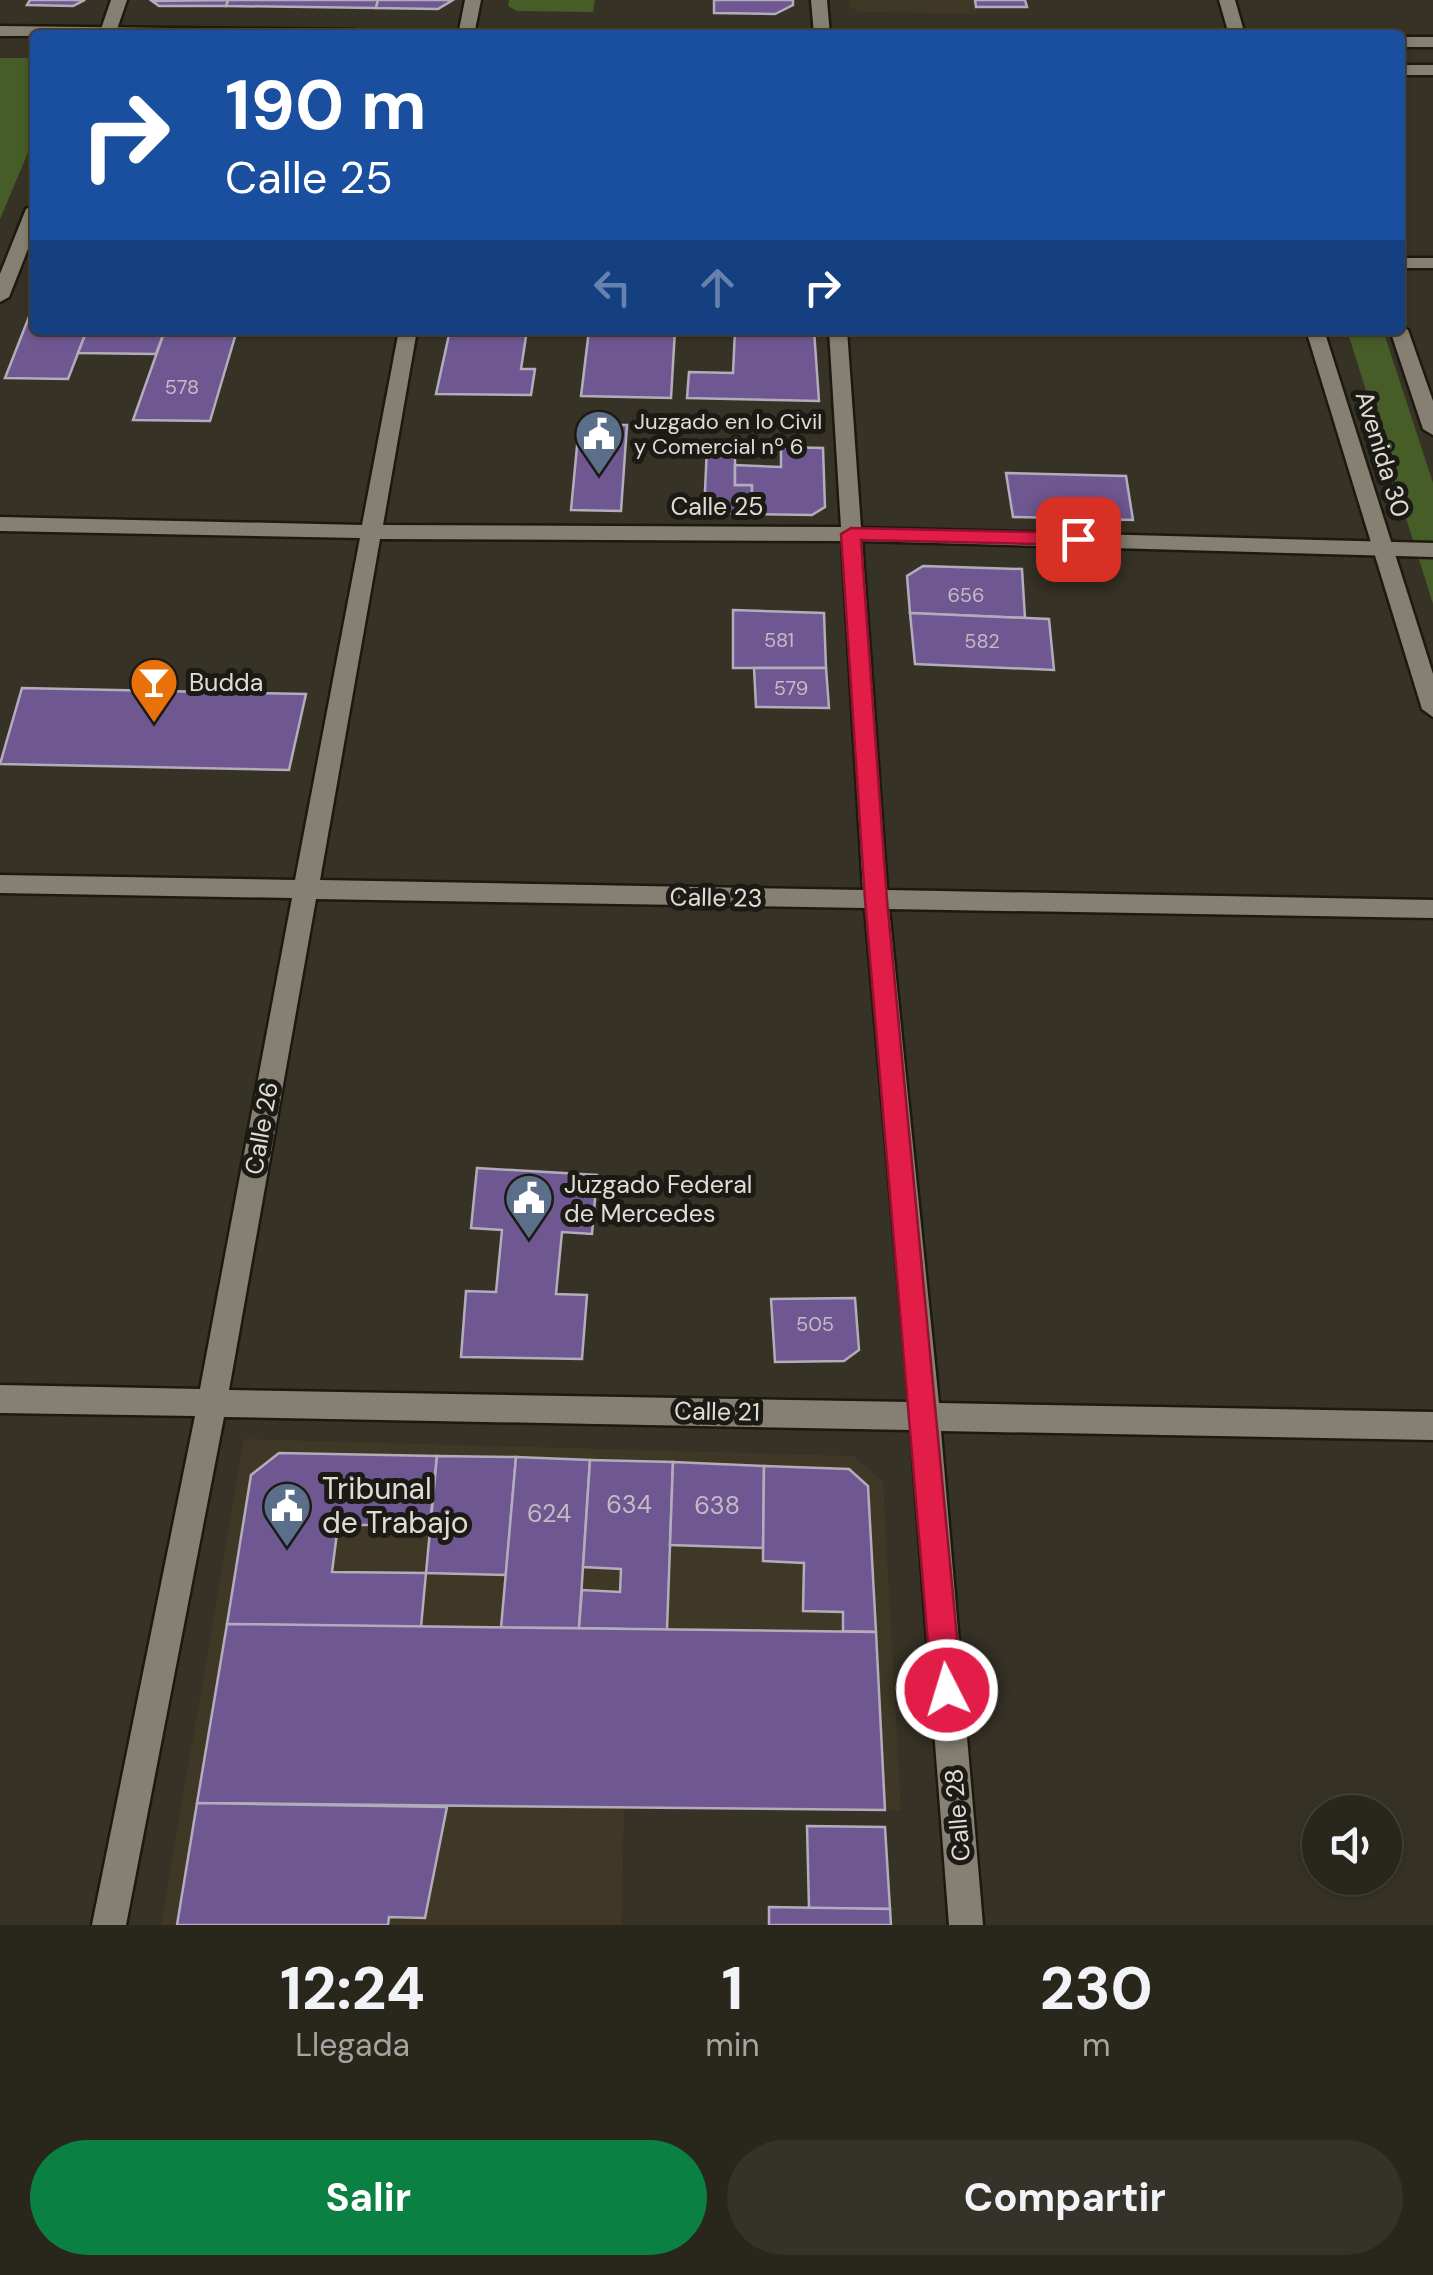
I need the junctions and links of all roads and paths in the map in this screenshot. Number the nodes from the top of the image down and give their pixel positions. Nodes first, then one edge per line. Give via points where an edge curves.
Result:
1 (119, 0) edge
2 (474, 0) edge
3 (819, 0) edge
4 (1227, 0) edge
5 (108, 30) edge
6 (467, 30) edge
7 (822, 30) edge
8 (1236, 30) edge
9 (0, 31) edge
10 (30, 32) edge
11 (1405, 42) edge
12 (1433, 42) edge
13 (1405, 70) edge
14 (1433, 70) edge
15 (30, 222) edge
16 (18, 251) edge
17 (1405, 263) edge
18 (1433, 263) edge
19 (0, 297) edge
20 (407, 335) edge
21 (838, 335) edge
22 (1318, 335) edge
23 (1401, 335) edge
24 (1433, 429) edge
25 (0, 524) edge
26 (372, 532) junction
27 (851, 534) junction
28 (1382, 546) junction
29 (1433, 550) edge
30 (1433, 709) edge
31 (0, 884) edge
32 (304, 891) junction
33 (876, 900) junction
34 (1433, 909) edge
35 (0, 1399) edge
36 (212, 1403) junction
37 (925, 1415) junction
38 (1433, 1426) edge
39 (110, 1925) edge
40 (966, 1925) edge

1 - 5 street
2 - 6 street
3 - 7 street
4 - 8 street
9 - 10 street
11 - 12 street
13 - 14 street
15 - 16 street
16 - 19 street
17 - 18 street
20 - 26 street, Calle 26
21 - 27 street, Calle 28
22 - 28 street, Avenida 30
23 - 24 street
25 - 26 street, Calle 25
26 - 27 street, Calle 25
26 - 32 street, Calle 26
27 - 28 street, Calle 25
27 - 33 street, Calle 28
28 - 29 street, Calle 25
28 - 30 street, Avenida 30
31 - 32 street, Calle 23
32 - 33 street, Calle 23
32 - 36 street, Calle 26
33 - 34 street, Calle 23
33 - 37 street, Calle 28
35 - 36 street, Calle 21
36 - 37 street, Calle 21
36 - 39 street, Calle 26
37 - 38 street, Calle 21
37 - 40 street, Calle 28

